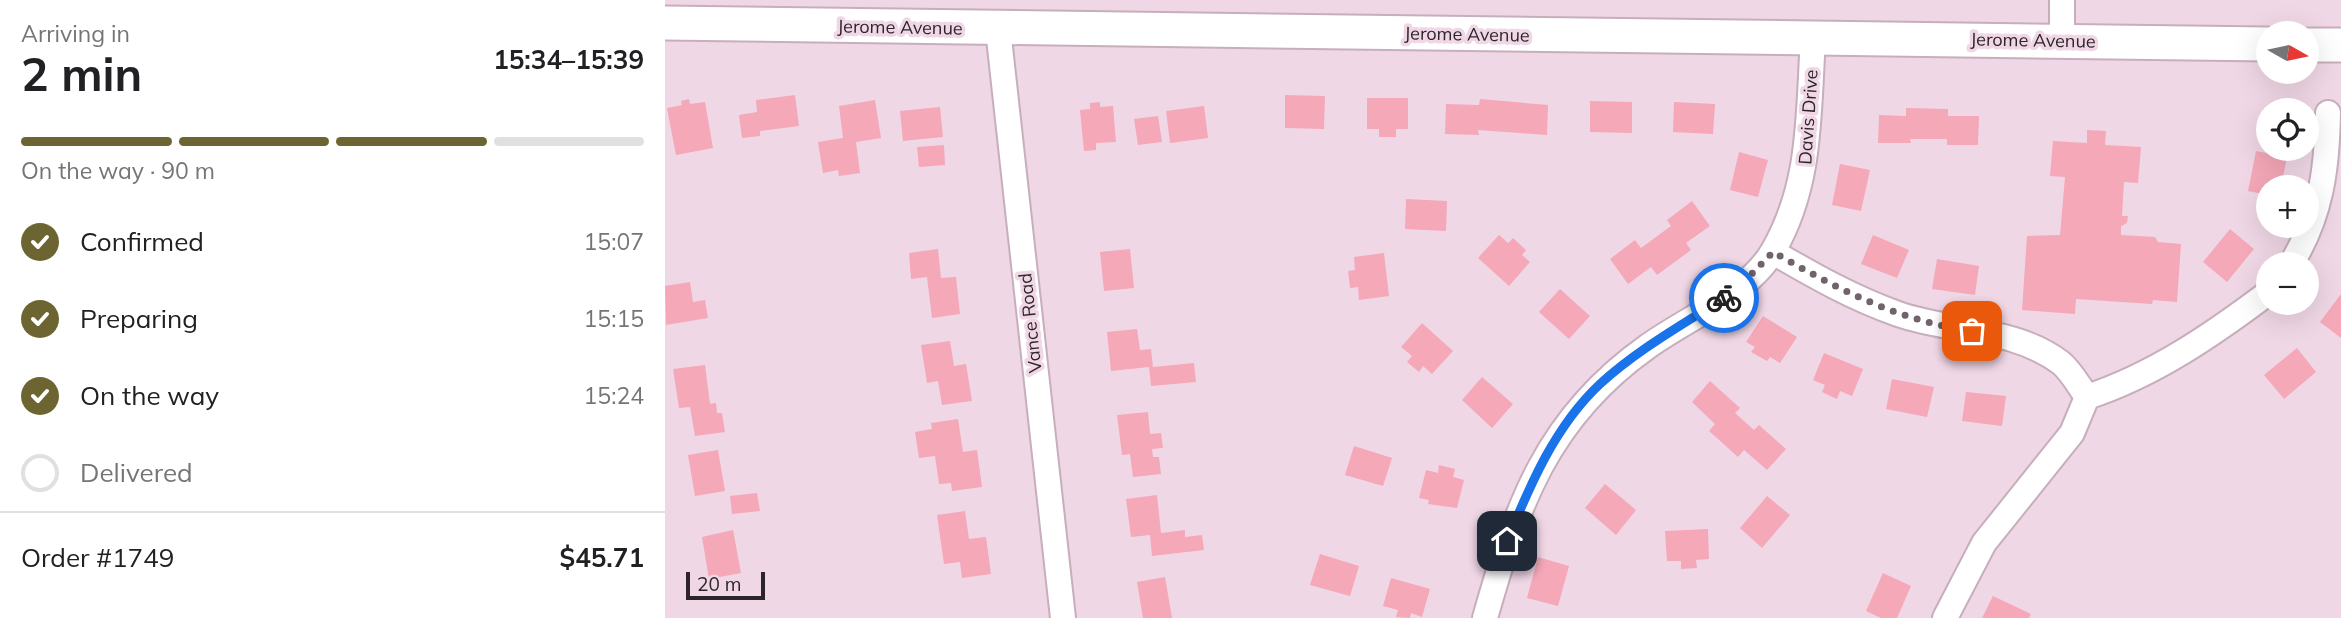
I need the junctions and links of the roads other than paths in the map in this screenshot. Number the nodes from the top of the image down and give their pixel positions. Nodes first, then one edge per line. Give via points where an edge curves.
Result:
1 (2062, 0) edge
2 (665, 23) edge
3 (998, 29) junction
4 (1813, 39) junction
5 (2062, 40) junction
6 (2256, 44) edge
7 (2319, 45) edge
8 (2341, 45) edge
9 (2327, 113) dead end
10 (1773, 252) junction
11 (2298, 252) edge
12 (2256, 302) edge
13 (2087, 397) junction
14 (1063, 618) edge
15 (1485, 618) edge
16 (1945, 618) edge

1 - 5 street
2 - 3 main road, Jerome Avenue
3 - 4 main road, Jerome Avenue
3 - 14 street, Vance Road
4 - 5 main road, Jerome Avenue
4 - 10 street, Davis Drive via 1807,156 1801,187
5 - 6 main road, Jerome Avenue
7 - 8 main road
9 - 11 street via 2323,190
10 - 13 street via 1842,292 1900,314 2034,346 2063,365
10 - 15 street, Davis Drive via 1736,290 1648,346 1599,385 1572,415 1534,474 1507,541
12 - 13 street via 2213,334 2124,385
13 - 16 street via 2072,433 1984,543

